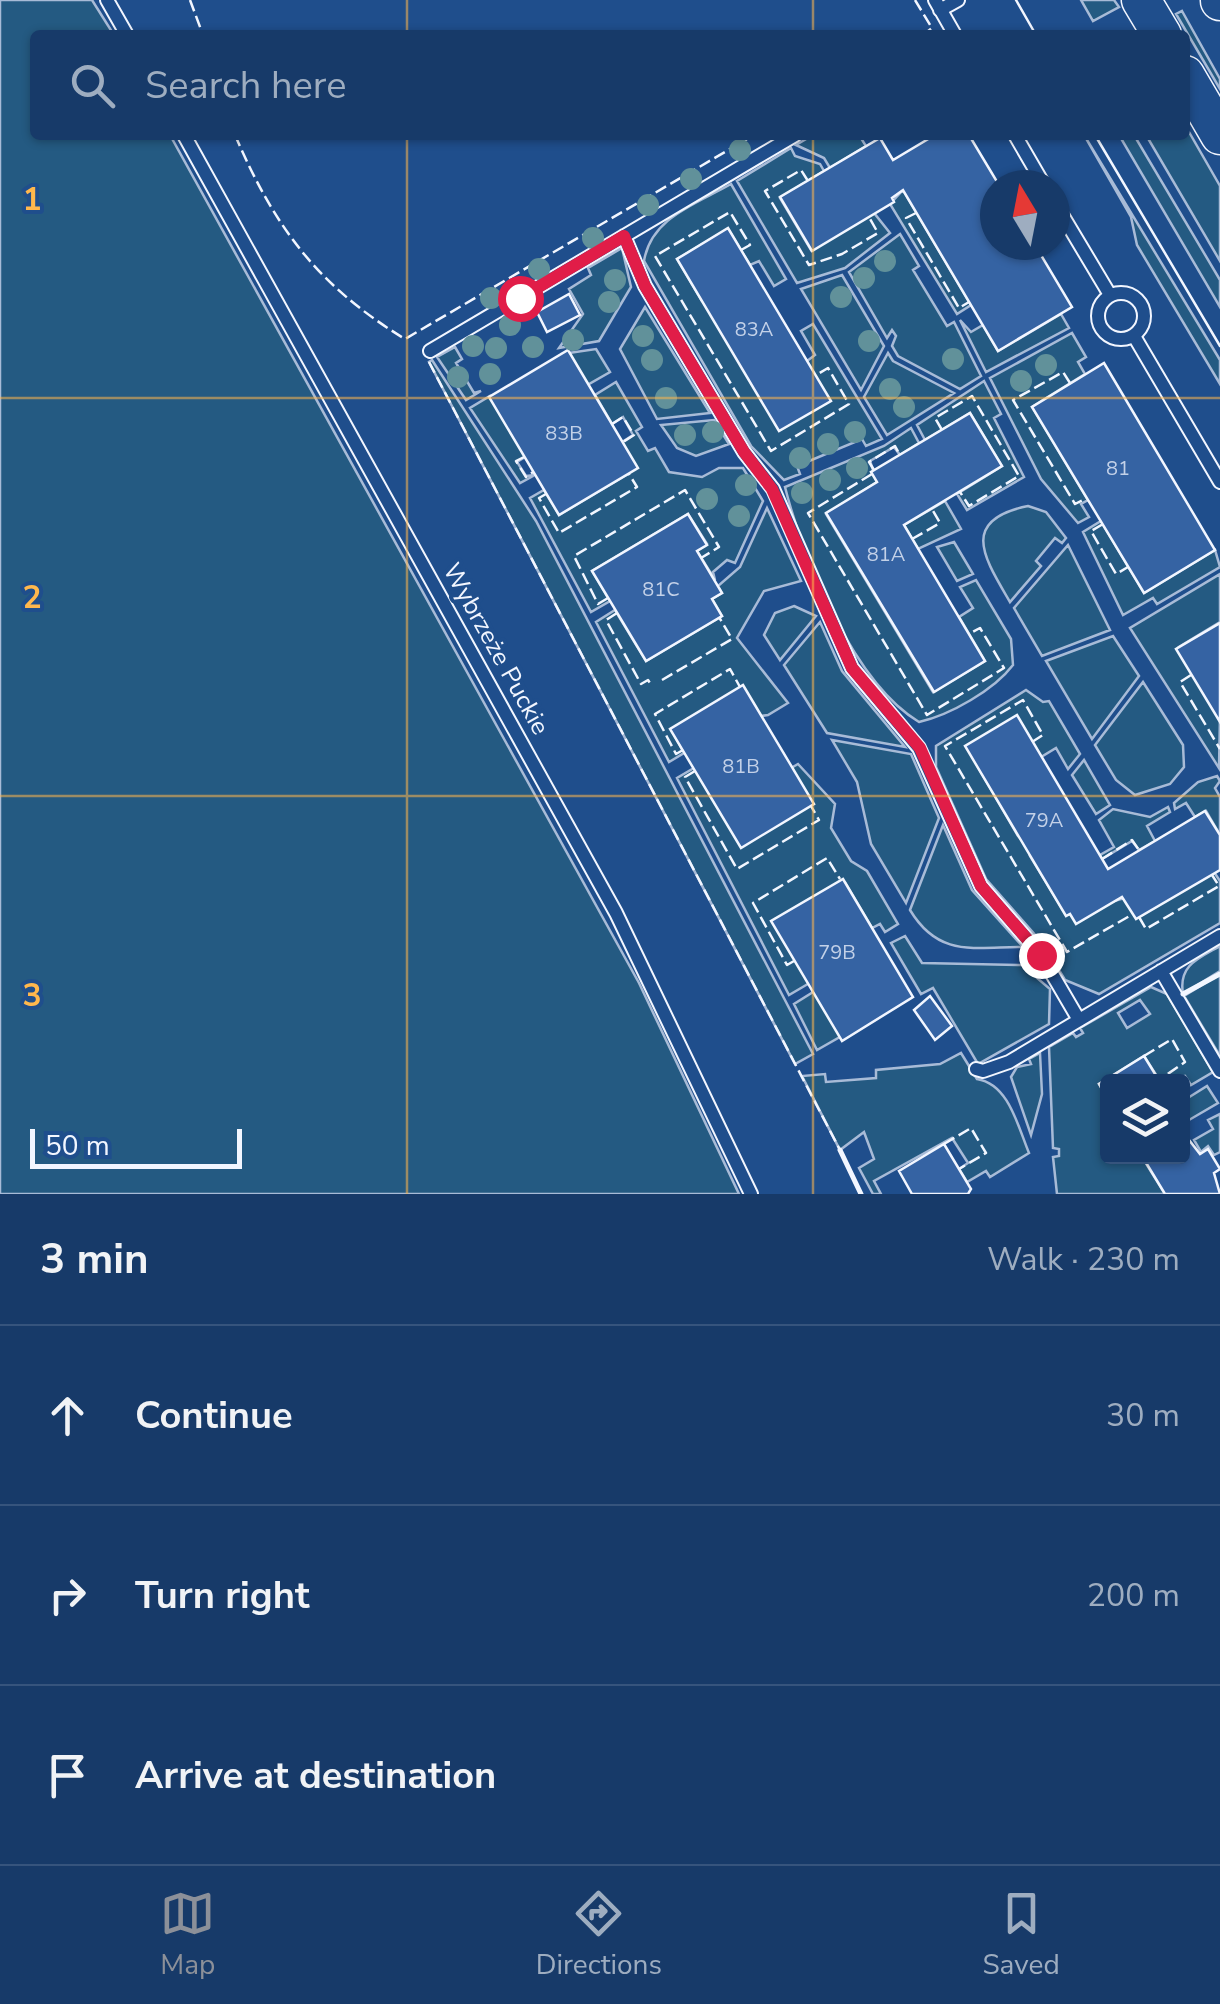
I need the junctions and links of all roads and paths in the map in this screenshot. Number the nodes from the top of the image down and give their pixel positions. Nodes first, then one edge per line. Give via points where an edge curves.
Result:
1 (108, 0) edge
2 (958, 0) edge
3 (1141, 0) edge
4 (937, 5) edge
5 (125, 30) edge
6 (953, 30) edge
7 (1159, 30) edge
8 (1190, 84) edge
9 (1220, 135) edge
10 (187, 140) edge
11 (787, 140) edge
12 (1018, 140) edge
13 (1035, 170) edge
14 (1070, 228) edge
15 (624, 236) junction
16 (1110, 295) junction
17 (1134, 336) junction
18 (430, 352) dead end
19 (1220, 482) edge
20 (1220, 936) edge
21 (1161, 971) junction
22 (1078, 1020) junction
23 (976, 1069) dead end
24 (1220, 1072) edge
25 (751, 1194) edge

1 - 5 lane
2 - 4 lane
3 - 7 main road
4 - 6 lane
8 - 9 main road
10 - 25 lane, Wybrzeże Puckie via 616,914
11 - 15 lane
12 - 13 lane
14 - 16 lane
15 - 18 lane
15 - 22 lane via 645,286 772,489 852,668 920,748 981,886 1041,955
16 - 17 lane via 1128,294 1143,307 1142,328
16 - 17 lane via 1101,304 1100,324 1114,338
17 - 19 lane
20 - 21 lane
21 - 22 lane
21 - 24 lane
22 - 23 lane via 994,1069

